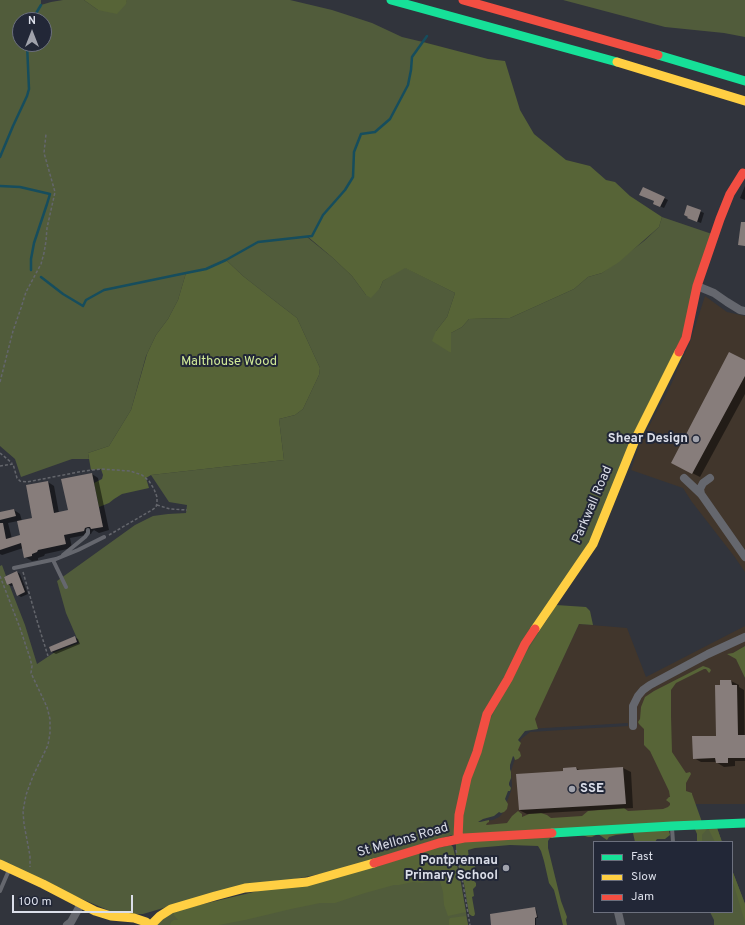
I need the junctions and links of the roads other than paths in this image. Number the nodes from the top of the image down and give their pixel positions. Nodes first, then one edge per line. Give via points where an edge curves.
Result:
1 (391, 0) edge
2 (463, 0) edge
3 (745, 81) edge
4 (744, 101) edge
5 (743, 173) dead end
6 (697, 286) junction
7 (745, 311) edge
8 (684, 478) dead end
9 (710, 478) dead end
10 (701, 494) junction
11 (88, 530) dead end
12 (104, 537) road end
13 (60, 557) junction
14 (745, 557) edge
15 (53, 560) junction
16 (14, 568) dead end
17 (66, 587) dead end
18 (745, 637) edge
19 (633, 726) dead end
20 (745, 823) edge
21 (672, 826) junction
22 (672, 841) edge
23 (457, 844) junction
24 (0, 864) edge
25 (9, 869) junction
26 (0, 891) edge
27 (81, 904) junction
28 (618, 913) edge
29 (68, 925) edge
30 (150, 925) edge
31 (621, 925) edge

1 - 4 main road via 600,57
2 - 3 main road
5 - 6 main road, Parkwall Road via 730,194
6 - 7 street
6 - 23 main road, Parkwall Road via 686,338 635,440 593,544 525,644 487,714 467,778 459,815
8 - 10 street
9 - 10 street via 703,483
10 - 14 street
11 - 13 lane via 85,537
12 - 13 lane
13 - 15 lane
15 - 16 lane
15 - 17 lane
18 - 19 street via 643,690 633,706
20 - 21 main road, St Mellons Road
21 - 22 lane
21 - 23 main road, St Mellons Road
23 - 30 main road, St Mellons Road via 439,843 307,882 245,888 222,894 171,909
24 - 25 main road, St Mellons Road
25 - 26 lane
25 - 27 main road, St Mellons Road
27 - 29 street
27 - 30 main road, St Mellons Road via 111,916 134,918
28 - 31 street

